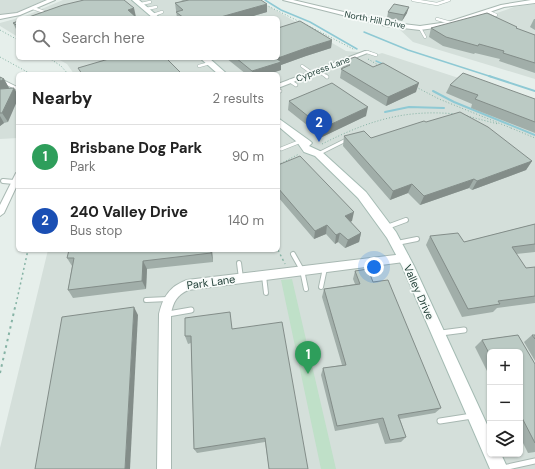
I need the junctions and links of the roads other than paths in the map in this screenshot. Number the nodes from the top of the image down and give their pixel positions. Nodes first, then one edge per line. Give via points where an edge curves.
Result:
1 (52, 0) edge
2 (286, 0) edge
3 (413, 0) edge
4 (449, 0) edge
5 (533, 1) edge
6 (138, 2) edge
7 (150, 2) dead end
8 (156, 7) dead end
9 (33, 8) junction
10 (146, 9) junction
11 (487, 11) junction
12 (162, 12) dead end
13 (51, 14) edge
14 (496, 15) edge
15 (155, 16) edge
16 (0, 17) edge
17 (437, 19) dead end
18 (451, 23) junction
19 (420, 28) junction
20 (425, 37) dead end
21 (365, 53) joint
22 (376, 55) dead end
23 (207, 60) edge
24 (199, 66) dead end
25 (302, 66) dead end
26 (221, 72) edge
27 (315, 72) junction
28 (327, 77) dead end
29 (0, 80) edge
30 (290, 81) junction
31 (296, 85) dead end
32 (16, 88) edge
33 (280, 88) edge
34 (280, 123) edge
35 (352, 137) edge
36 (301, 140) junction
37 (281, 149) dead end
38 (320, 149) junction
39 (16, 178) edge
40 (3, 181) dead end
41 (14, 182) junction
42 (0, 213) edge
43 (406, 220) dead end
44 (387, 227) junction
45 (417, 239) dead end
46 (396, 243) junction
47 (293, 254) dead end
48 (404, 258) junction
49 (239, 263) dead end
50 (325, 268) junction
51 (302, 270) junction
52 (264, 275) junction
53 (241, 278) junction
54 (321, 287) dead end
55 (306, 289) dead end
56 (266, 293) dead end
57 (168, 299) junction
58 (146, 300) dead end
59 (191, 310) dead end
60 (165, 314) junction
61 (464, 330) dead end
62 (438, 334) junction
63 (475, 416) junction
64 (440, 421) dead end
65 (487, 443) edge
66 (493, 457) edge
67 (535, 461) edge
68 (164, 469) edge
69 (499, 469) edge

1 - 9 street
2 - 19 street, North Hill Drive via 386,24
3 - 4 lane via 437,4
5 - 11 street, North Hill Drive
6 - 7 lane
6 - 10 main road
8 - 10 lane
9 - 13 lane
9 - 16 street
10 - 15 main road
11 - 14 lane
11 - 18 street, North Hill Drive via 479,16
12 - 15 lane
17 - 18 lane
18 - 19 street, North Hill Drive
19 - 20 lane
21 - 22 lane
21 - 27 street, Cypress Lane via 355,59
23 - 24 lane
23 - 26 main road
25 - 27 lane
27 - 28 lane
27 - 30 street, Cypress Lane
29 - 32 lane
30 - 31 lane
30 - 33 street, Cypress Lane
34 - 36 main road, Valley Drive
35 - 38 lane
36 - 37 lane
36 - 38 main road, Valley Drive via 310,153
38 - 44 main road, Valley Drive
39 - 41 street
40 - 41 lane
41 - 42 street
43 - 44 lane
44 - 46 main road, Valley Drive
45 - 46 lane
46 - 48 main road, Valley Drive
47 - 51 lane
48 - 50 street, Park Lane
48 - 62 main road, Valley Drive
49 - 53 lane
50 - 51 street, Park Lane
50 - 54 lane
51 - 52 street, Park Lane
51 - 55 lane
52 - 53 street, Park Lane
52 - 56 lane
53 - 57 street, Park Lane via 187,285 179,288
57 - 58 lane
57 - 60 street
59 - 60 lane
60 - 68 street
61 - 62 lane
62 - 63 main road, Valley Drive
63 - 64 lane
63 - 65 main road, Valley Drive
66 - 69 main road
67 - 69 lane

